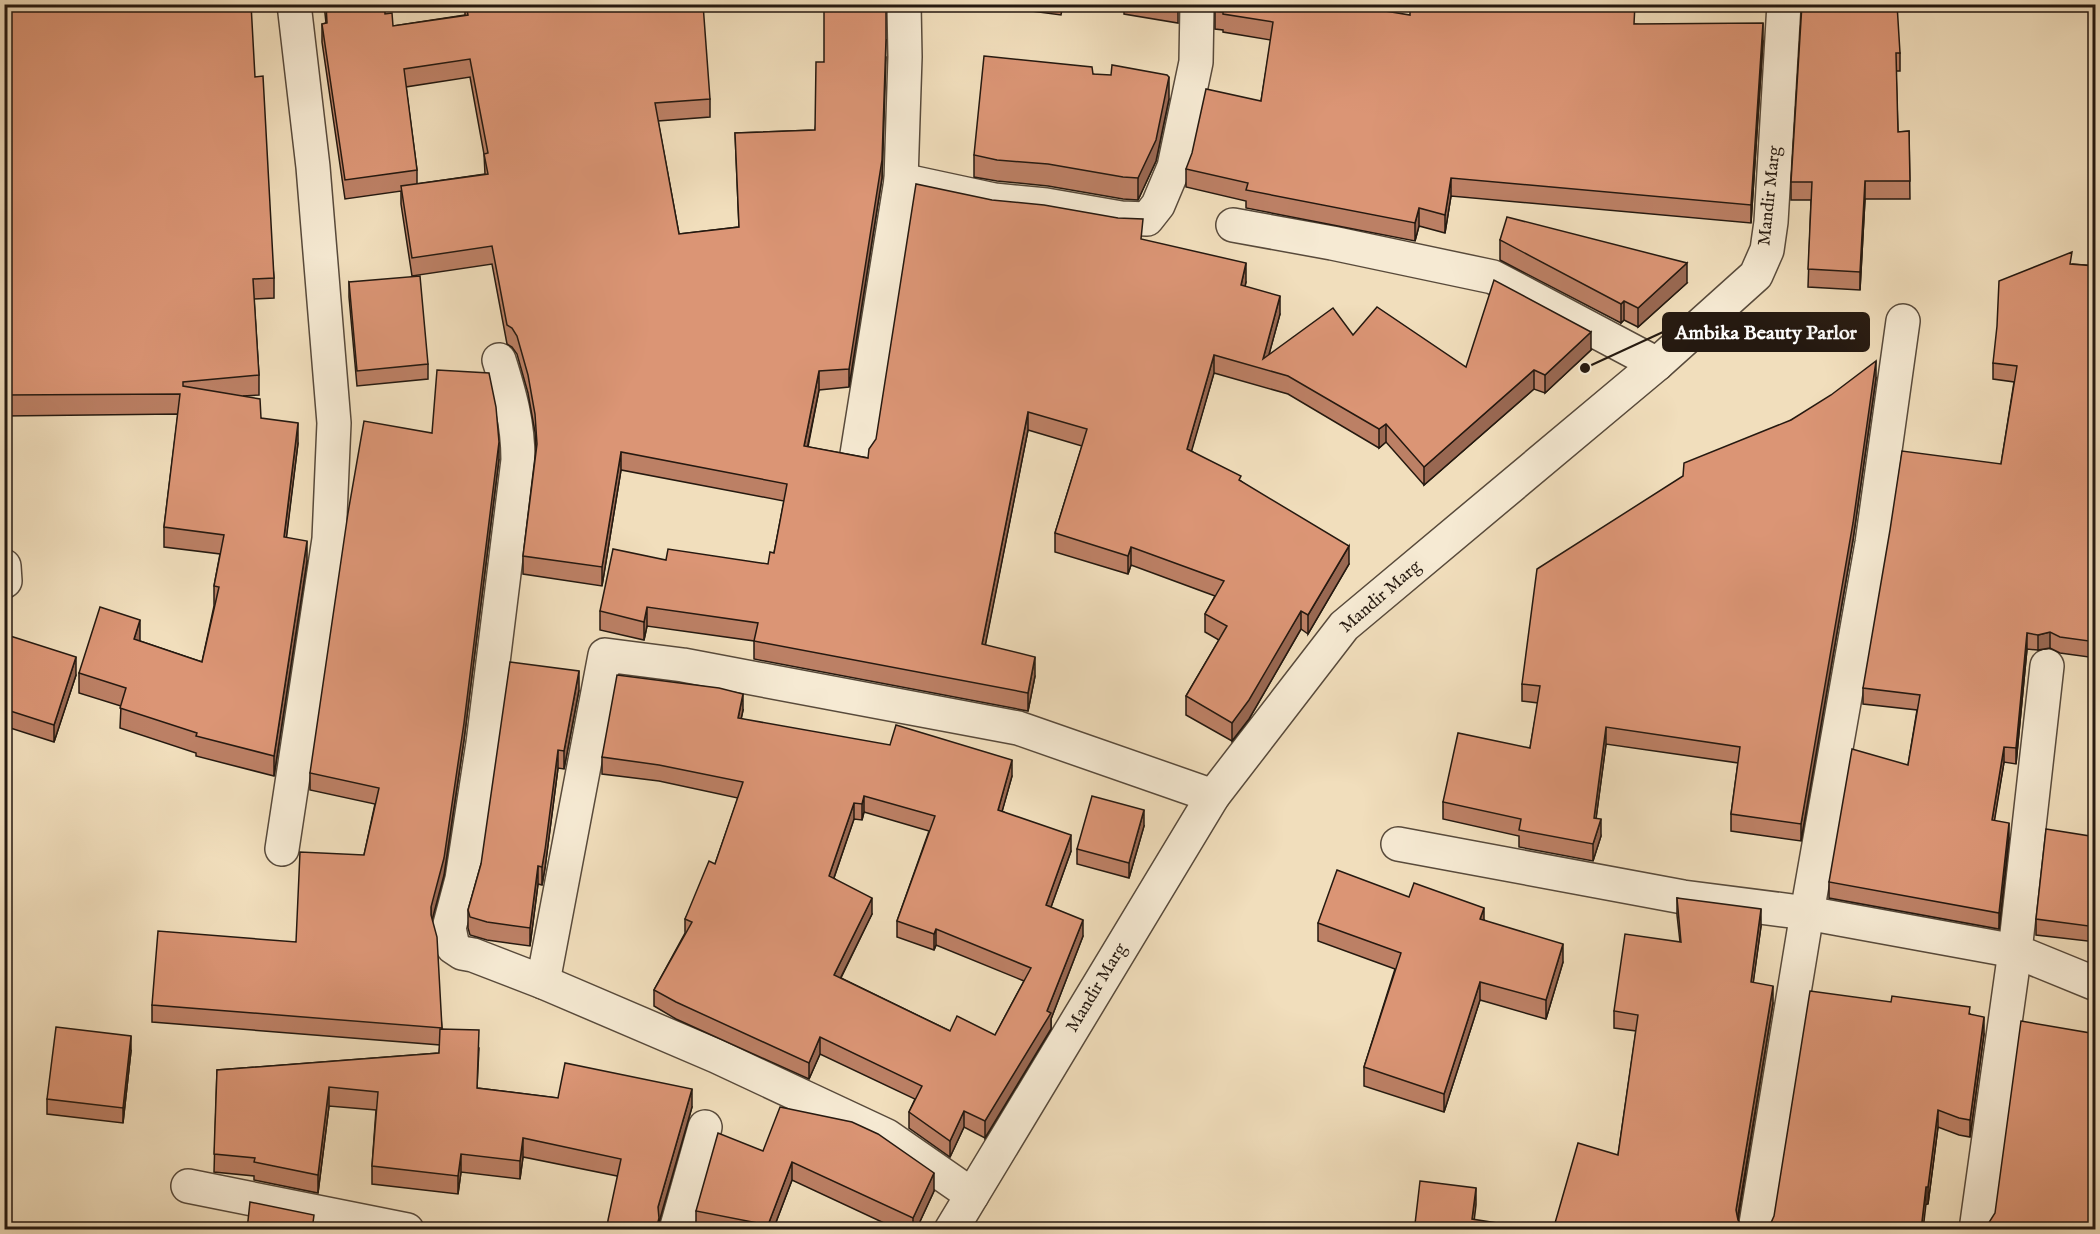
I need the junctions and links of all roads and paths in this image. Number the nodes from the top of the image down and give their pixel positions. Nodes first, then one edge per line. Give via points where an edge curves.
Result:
1 (294, 4) edge
2 (904, 4) edge
3 (1197, 4) edge
4 (1784, 4) edge
5 (901, 180) junction
6 (1233, 225) dead end
7 (1903, 321) dead end
8 (499, 360) dead end
9 (1657, 364) junction
10 (857, 454) edge
11 (4, 566) edge
12 (5, 581) edge
13 (2047, 666) dead end
14 (1213, 796) junction
15 (1398, 844) dead end
16 (282, 849) dead end
17 (1807, 913) junction
18 (2015, 951) junction
19 (543, 982) junction
20 (2096, 984) edge
21 (705, 1127) dead end
22 (188, 1186) dead end
23 (972, 1195) junction
24 (407, 1230) edge
25 (676, 1230) edge
26 (951, 1230) edge
27 (1755, 1230) edge
28 (1976, 1230) edge

1 - 16 street via 313,166 334,423 329,539
2 - 5 street
3 - 5 street via 1196,62 1174,167 1158,206 1147,219 994,200
4 - 9 street, Mandir Marg via 1767,250 1755,274
5 - 10 street
6 - 9 street via 1492,277
7 - 17 street via 1872,543
8 - 19 street via 514,408 518,460 483,743 462,879 449,928 453,947 462,953
9 - 14 street, Mandir Marg via 1344,626
11 - 12 street
13 - 18 street
14 - 19 street via 1018,728 683,665 605,655
14 - 23 street, Mandir Marg
15 - 17 street via 1683,897
17 - 18 street
17 - 27 street
18 - 20 street
18 - 28 street
19 - 23 street via 716,1056 886,1137
21 - 25 street
22 - 24 street
23 - 26 street, Mandir Marg

